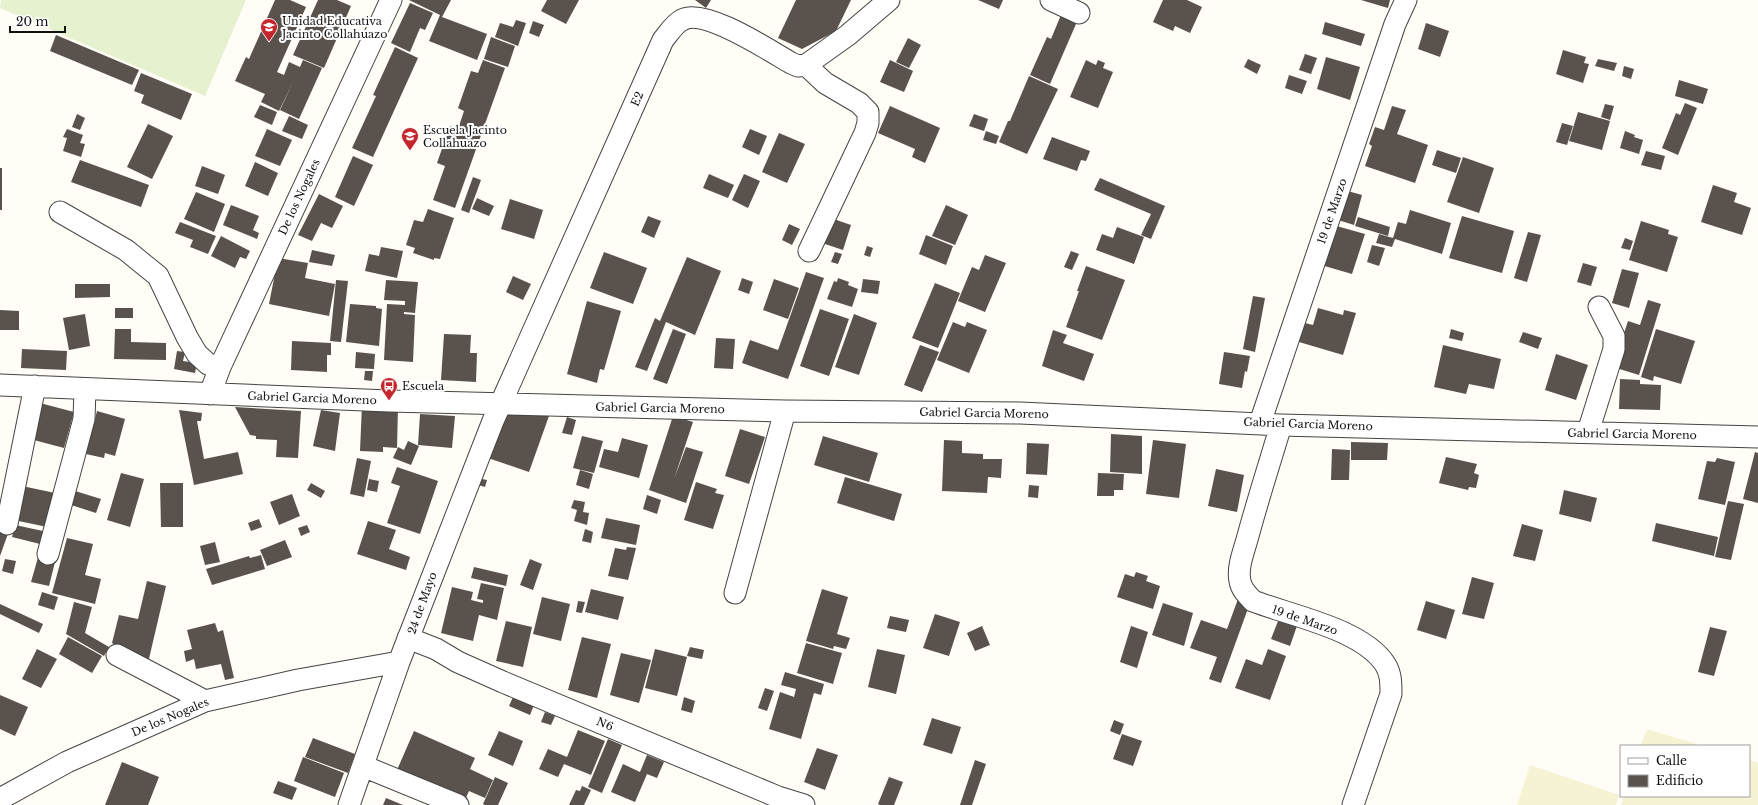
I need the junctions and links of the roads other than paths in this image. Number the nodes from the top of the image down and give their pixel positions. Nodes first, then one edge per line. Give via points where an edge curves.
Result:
1 (889, 0) edge
2 (1051, 0) edge
3 (1406, 0) edge
4 (386, 2) edge
5 (1079, 14) dead end
6 (806, 65) junction
7 (60, 212) dead end
8 (809, 251) dead end
9 (1599, 307) dead end
10 (220, 367) junction
11 (0, 384) edge
12 (35, 386) junction
13 (85, 389) junction
14 (208, 394) junction
15 (500, 404) junction
16 (785, 411) junction
17 (1260, 423) junction
18 (1281, 425) junction
19 (1588, 432) junction
20 (1758, 437) edge
21 (7, 524) dead end
22 (48, 554) dead end
23 (735, 593) dead end
24 (408, 638) junction
25 (117, 655) dead end
26 (399, 662) junction
27 (205, 700) junction
28 (363, 766) junction
29 (0, 799) edge
30 (349, 805) edge
31 (458, 805) edge
32 (804, 805) edge
33 (1353, 805) edge

1 - 6 street via 848,35
2 - 5 street
3 - 17 street, 19 de Marzo via 1392,31
4 - 10 street, De los Nogales
6 - 8 street via 825,83 868,112 865,133
6 - 15 street, E2 via 798,66 707,19 688,18 675,25 663,40
7 - 10 street via 126,250 158,276 197,354 208,364
9 - 19 street via 1614,336 1614,349
10 - 14 street, De los Nogales
11 - 12 street, Gabriel Garcia Moreno
12 - 13 street, Gabriel Garcia Moreno
12 - 21 street
13 - 14 street, Gabriel Garcia Moreno
13 - 22 street via 84,419
14 - 15 street, Gabriel Garcia Moreno
15 - 16 street, Gabriel Garcia Moreno
15 - 24 street, 24 de Mayo
16 - 17 street, Gabriel Garcia Moreno via 1020,413
16 - 23 street
17 - 18 street, Gabriel Garcia Moreno
18 - 19 street, Gabriel Garcia Moreno
18 - 33 street, 19 de Marzo via 1260,491 1239,573 1240,583 1253,601 1354,637 1377,654 1386,665 1391,679 1391,694
19 - 20 street, Gabriel Garcia Moreno
24 - 26 street, 24 de Mayo
24 - 32 street, N6 via 503,682 771,794
25 - 27 street
26 - 27 street, De los Nogales
26 - 28 street, 24 de Mayo
27 - 29 street, De los Nogales via 66,762
28 - 30 street, 24 de Mayo
28 - 31 street

